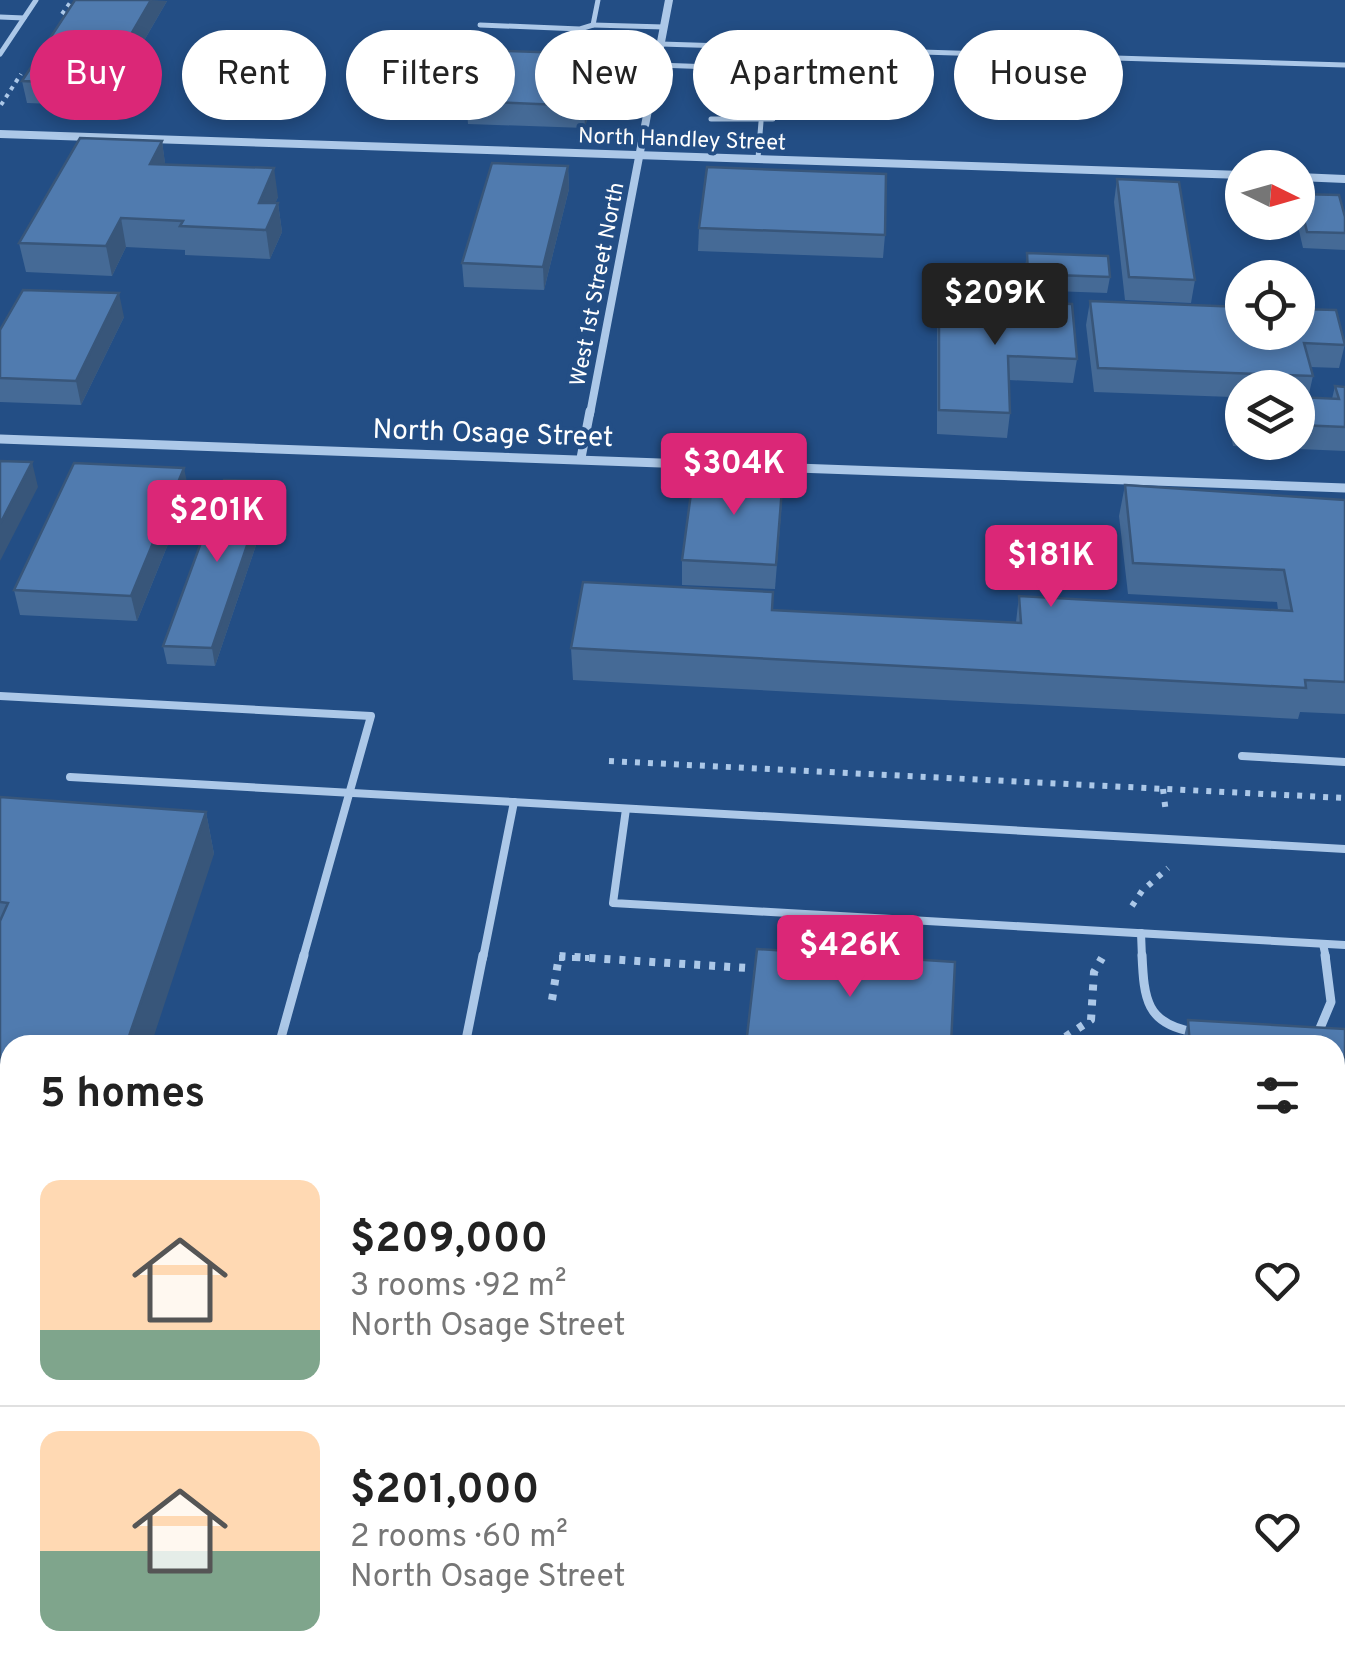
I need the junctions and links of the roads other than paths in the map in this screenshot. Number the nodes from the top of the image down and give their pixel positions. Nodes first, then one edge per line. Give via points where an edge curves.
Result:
1 (36, 0) edge
2 (598, 0) edge
3 (670, 0) edge
4 (0, 17) edge
5 (24, 18) junction
6 (480, 25) dead end
7 (593, 25) junction
8 (664, 28) joint
9 (673, 44) edge
10 (0, 54) edge
11 (1345, 65) edge
12 (646, 120) edge
13 (728, 120) edge
14 (769, 120) edge
15 (761, 122) junction
16 (0, 134) edge
17 (640, 154) junction
18 (758, 158) junction
19 (1225, 174) edge
20 (1315, 178) edge
21 (1345, 179) edge
22 (0, 438) edge
23 (581, 458) junction
24 (1345, 488) edge
25 (0, 696) edge
26 (1242, 756) dead end
27 (1345, 762) edge
28 (70, 777) dead end
29 (350, 793) junction
30 (514, 802) junction
31 (626, 809) junction
32 (1345, 849) edge
33 (1140, 934) junction
34 (1323, 944) junction
35 (1345, 945) edge
36 (1211, 1033) edge
37 (282, 1035) edge
38 (467, 1035) edge
39 (1310, 1035) edge

1 - 5 lane
2 - 7 lane
3 - 8 street, West 1st Street North
4 - 5 lane
5 - 10 lane
6 - 7 lane
7 - 8 lane
9 - 11 lane
12 - 17 street, West 1st Street North
13 - 15 lane
14 - 15 lane
15 - 18 lane
16 - 17 street, North Handley Street
17 - 18 street, North Handley Street
17 - 23 street, West 1st Street North
18 - 19 street, North Handley Street
20 - 21 street
22 - 23 street, North Osage Street
23 - 24 street, North Osage Street
25 - 29 lane via 372,716
26 - 27 lane
28 - 29 lane
29 - 30 lane
29 - 37 lane
30 - 31 lane
30 - 38 lane
31 - 32 lane
31 - 33 lane via 613,903
33 - 34 lane
33 - 36 lane via 1148,1010 1176,1031
34 - 35 lane
34 - 39 lane via 1333,1005 1330,1021

